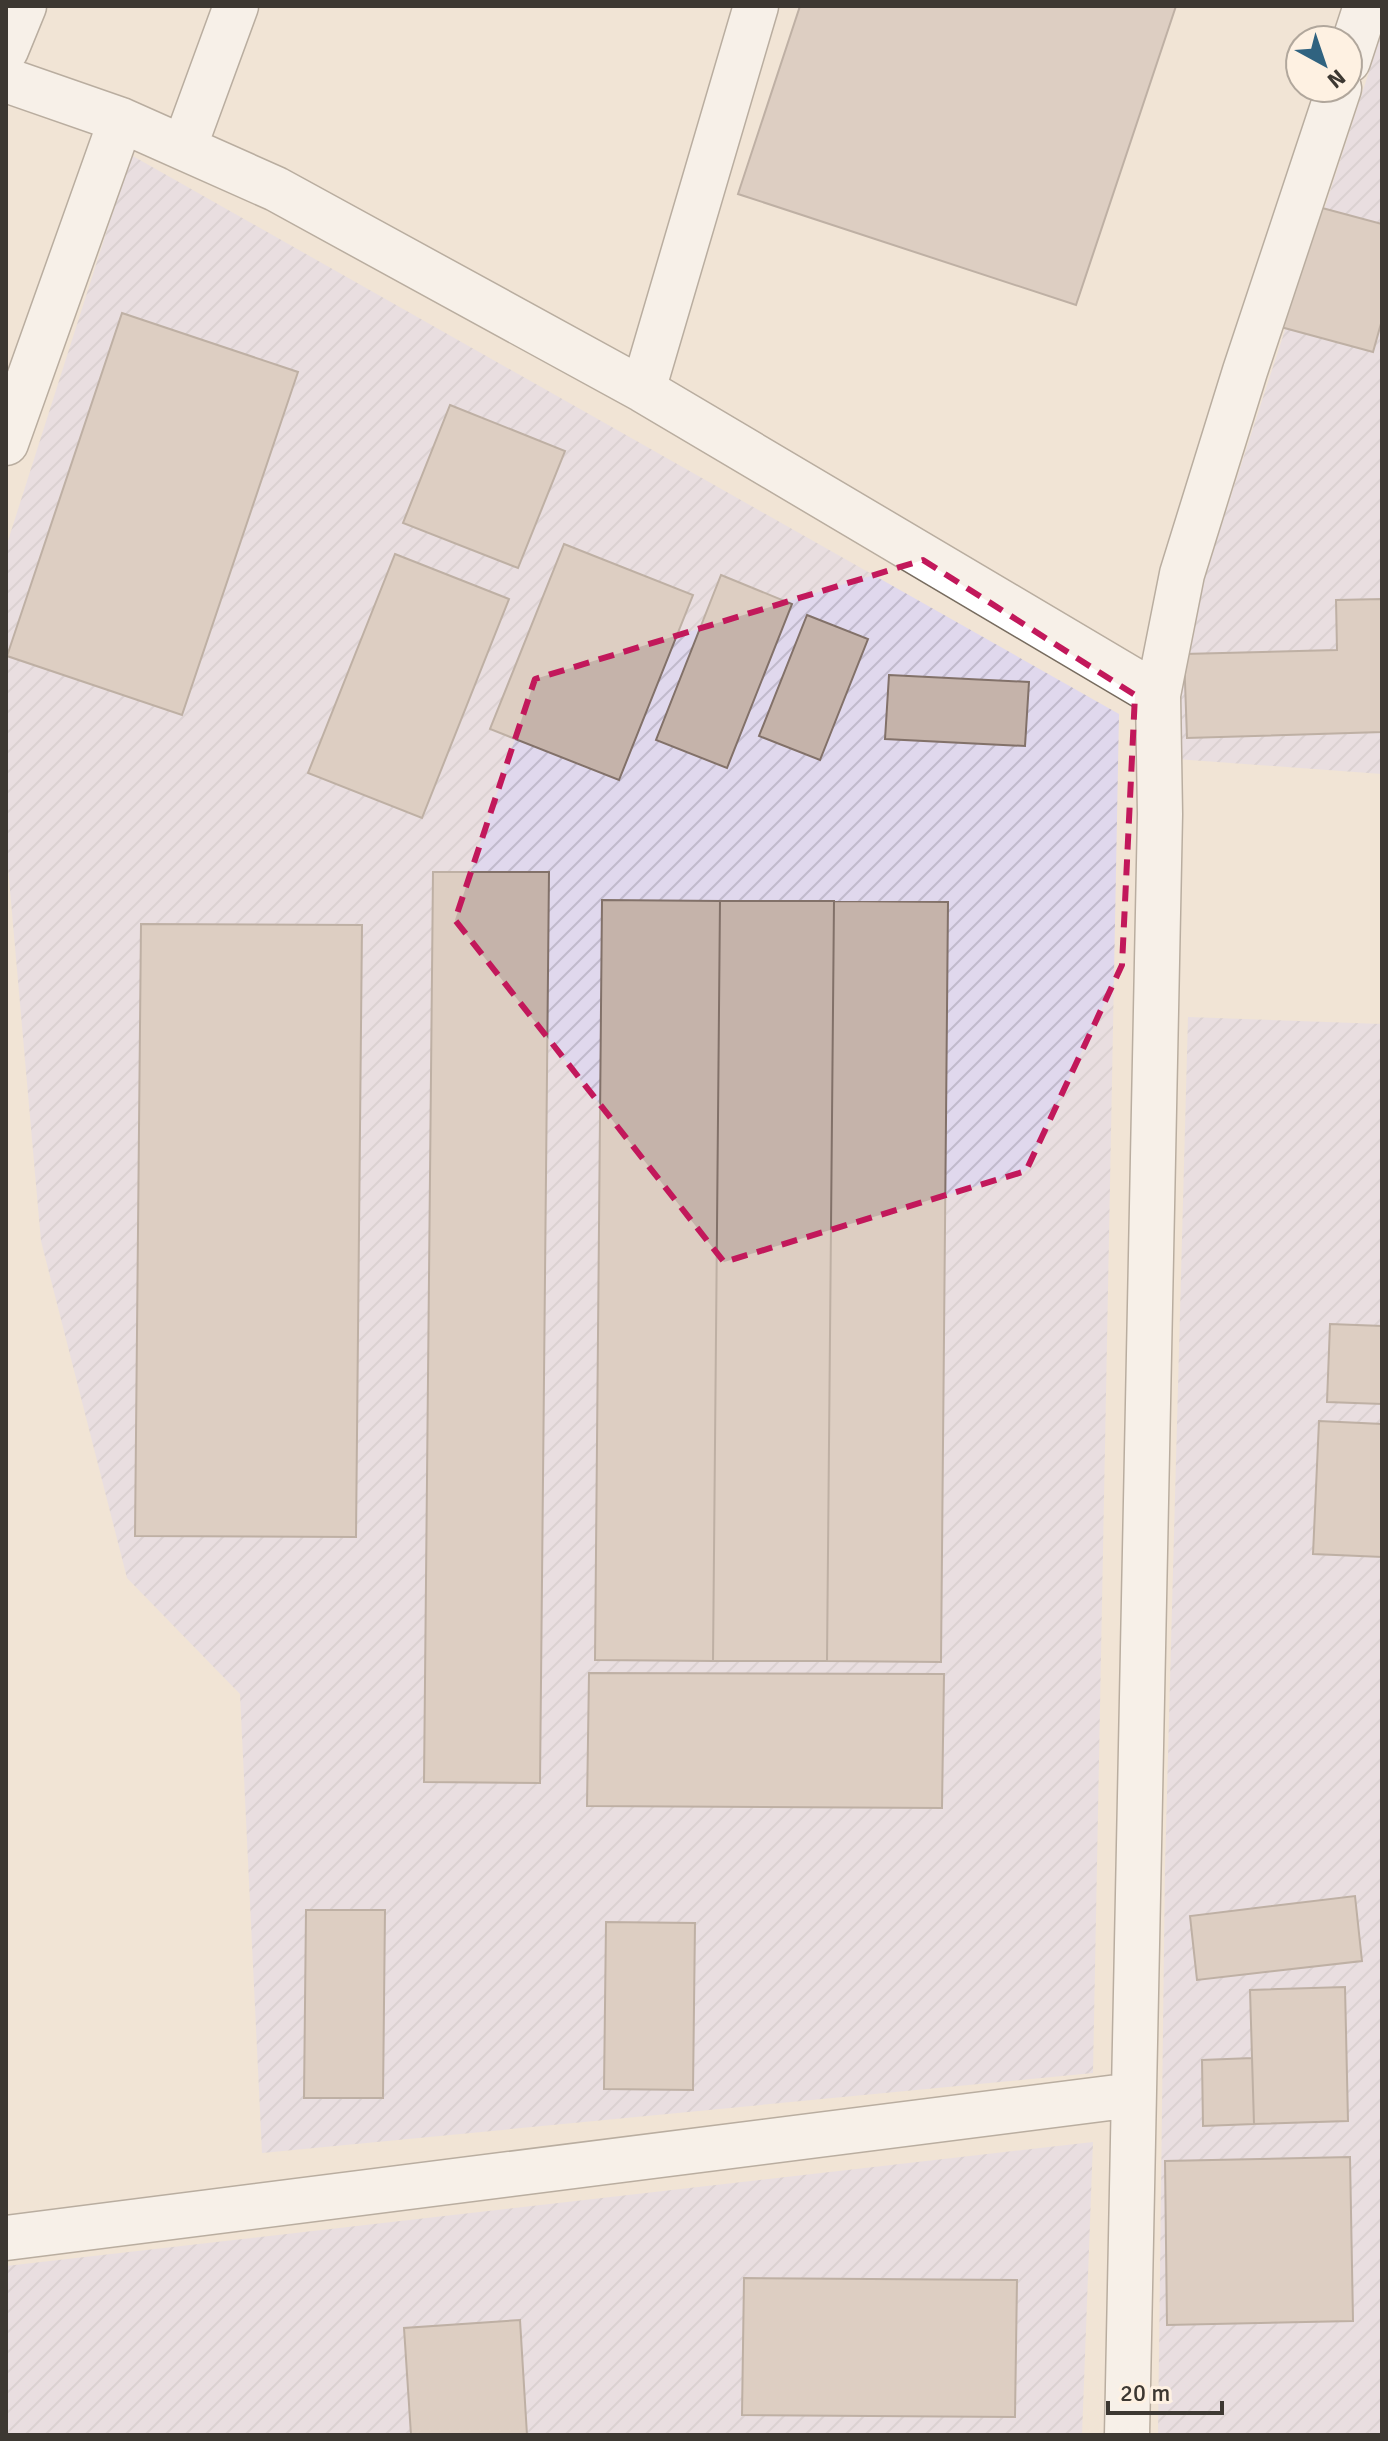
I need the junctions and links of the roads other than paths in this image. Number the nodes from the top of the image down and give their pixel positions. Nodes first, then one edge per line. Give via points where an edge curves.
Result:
1 (24, 6) edge
2 (236, 6) edge
3 (756, 6) edge
4 (6, 50) edge
5 (6, 80) edge
6 (1334, 104) edge
7 (121, 120) junction
8 (184, 148) junction
9 (643, 390) junction
10 (6, 443) edge
11 (1158, 695) junction
12 (1133, 2095) junction
13 (6, 2238) edge
14 (1127, 2435) edge

1 - 4 street
2 - 8 street
3 - 9 street
5 - 7 street
6 - 11 street via 1182,574
7 - 8 street
7 - 10 street
8 - 9 street via 276,189
9 - 11 street
11 - 12 street via 1160,814
12 - 13 street
12 - 14 street

